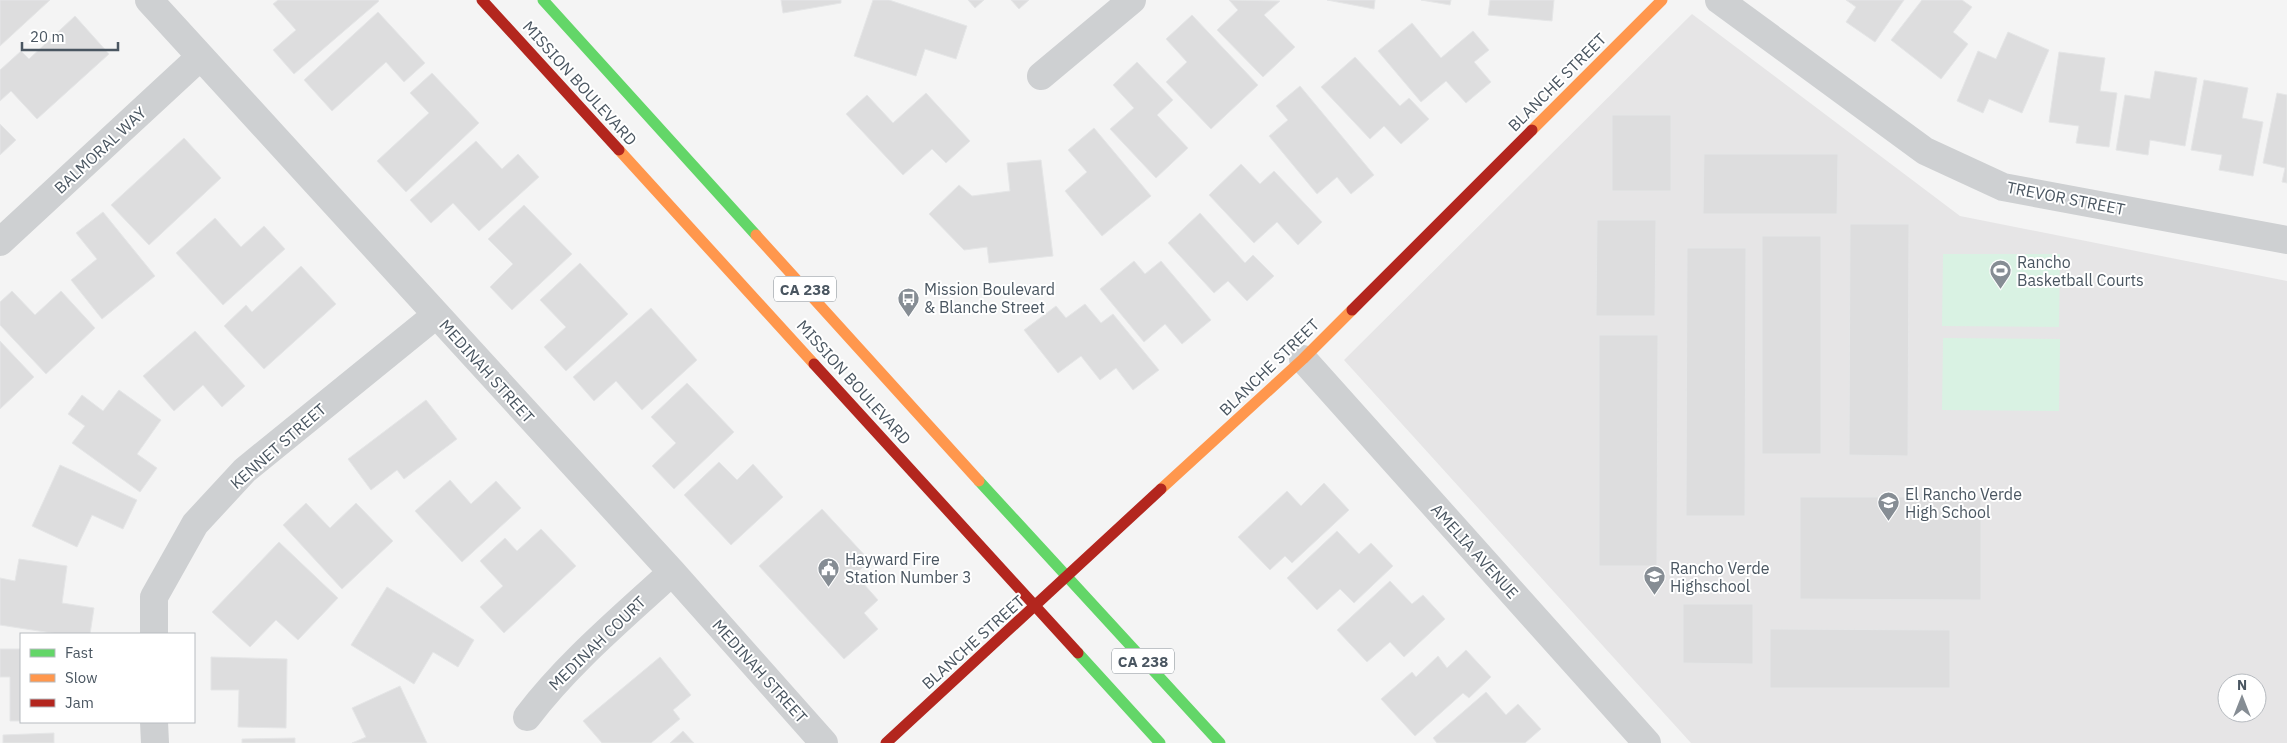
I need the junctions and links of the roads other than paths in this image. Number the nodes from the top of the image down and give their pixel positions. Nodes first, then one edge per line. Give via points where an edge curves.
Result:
1 (149, 0) edge
2 (482, 0) edge
3 (543, 0) edge
4 (1132, 0) edge
5 (1662, 0) edge
6 (1719, 0) edge
7 (200, 57) junction
8 (1041, 76) dead end
9 (2287, 240) edge
10 (0, 242) edge
11 (436, 315) junction
12 (1303, 359) junction
13 (672, 572) junction
14 (1067, 578) junction
15 (1036, 606) junction
16 (154, 633) edge
17 (527, 718) dead end
18 (154, 723) edge
19 (154, 743) edge
20 (824, 743) edge
21 (886, 743) edge
22 (1160, 743) edge
23 (1220, 743) edge
24 (1647, 743) edge

1 - 7 street, MEDINAH STREET
2 - 15 main road, MISSION BOULEVARD / CA 238
3 - 14 main road, MISSION BOULEVARD / CA 238
4 - 8 street
5 - 12 main road, BLANCHE STREET
6 - 9 street, TREVOR STREET via 1925,151 2003,187
7 - 10 street, BALMORAL WAY
7 - 11 street, MEDINAH STREET
11 - 13 street, MEDINAH STREET
11 - 16 street, KENNET STREET via 245,470 194,524 154,597
12 - 14 main road, BLANCHE STREET
12 - 24 street, AMELIA AVENUE
13 - 17 street, MEDINAH COURT via 572,664
13 - 20 street, MEDINAH STREET
14 - 15 main road, BLANCHE STREET
14 - 23 main road, MISSION BOULEVARD / CA 238
15 - 21 main road, BLANCHE STREET
15 - 22 main road, MISSION BOULEVARD / CA 238
18 - 19 street

